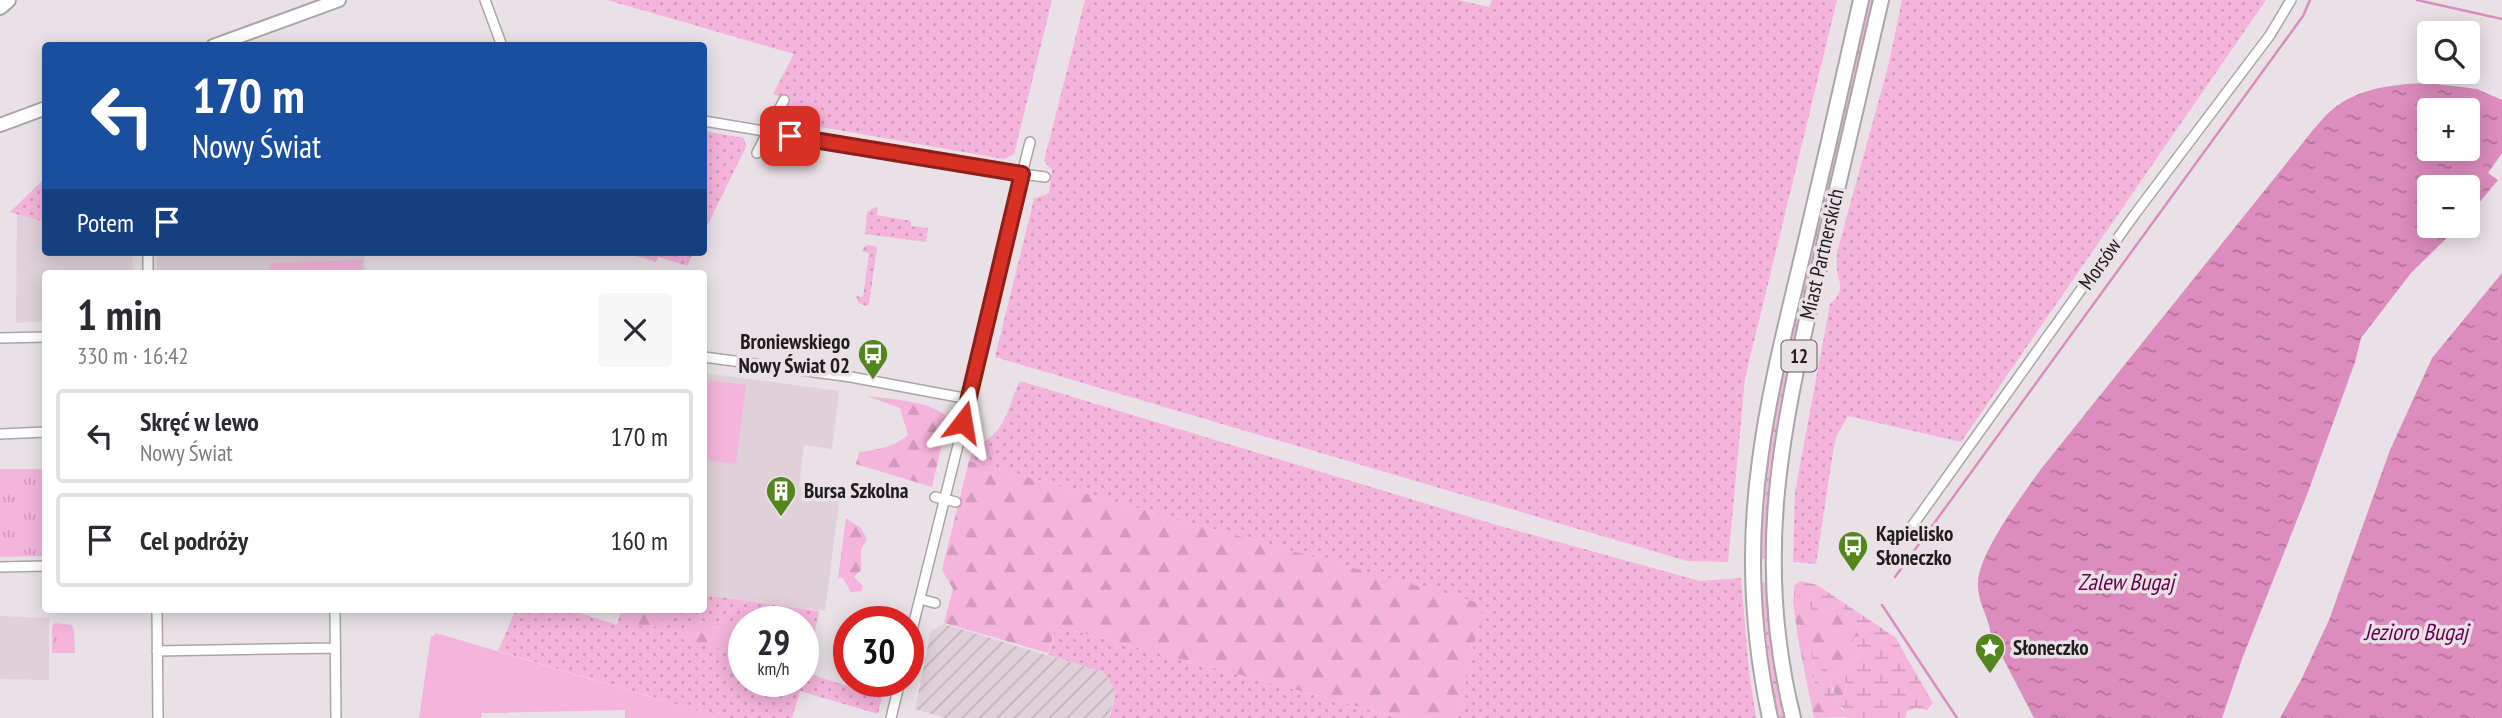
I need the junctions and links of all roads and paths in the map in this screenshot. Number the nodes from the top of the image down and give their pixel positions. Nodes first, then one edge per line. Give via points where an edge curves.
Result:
1 (8, 0) edge
2 (339, 0) edge
3 (485, 0) edge
4 (1861, 0) edge
5 (1881, 0) edge
6 (2291, 0) edge
7 (0, 7) edge
8 (224, 42) edge
9 (501, 42) edge
10 (784, 100) dead end
11 (42, 109) edge
12 (707, 122) edge
13 (0, 125) edge
14 (768, 132) junction
15 (1030, 142) dead end
16 (757, 153) dead end
17 (1022, 174) junction
18 (1045, 177) dead end
19 (42, 337) edge
20 (0, 338) edge
21 (707, 357) edge
22 (969, 399) junction
23 (42, 432) edge
24 (0, 434) edge
25 (939, 498) junction
26 (956, 502) dead end
27 (1910, 529) dead end
28 (42, 566) edge
29 (0, 567) edge
30 (920, 599) junction
31 (935, 603) dead end
32 (918, 606) edge
33 (157, 613) edge
34 (335, 613) edge
35 (335, 648) junction
36 (157, 651) junction
37 (896, 697) edge
38 (158, 718) edge
39 (335, 718) edge
40 (891, 718) edge
41 (1770, 718) edge
42 (1793, 718) edge

1 - 7 main road
2 - 8 street
3 - 9 street
4 - 41 main road, Miast Partnerskich / 12 via 1760,459 1754,577
5 - 42 main road, Miast Partnerskich / 12 via 1793,382 1779,463 1773,596
6 - 27 street, Morsów
10 - 14 street
11 - 13 street
12 - 14 street
14 - 16 street
14 - 17 street
15 - 17 street
17 - 18 street
17 - 22 street
19 - 20 street
21 - 22 street via 848,376
22 - 25 street
23 - 24 street
25 - 26 street
25 - 30 street
28 - 29 street
30 - 31 street
30 - 32 street
33 - 36 street
34 - 35 street
35 - 36 street
35 - 39 street
36 - 38 street
37 - 40 street

